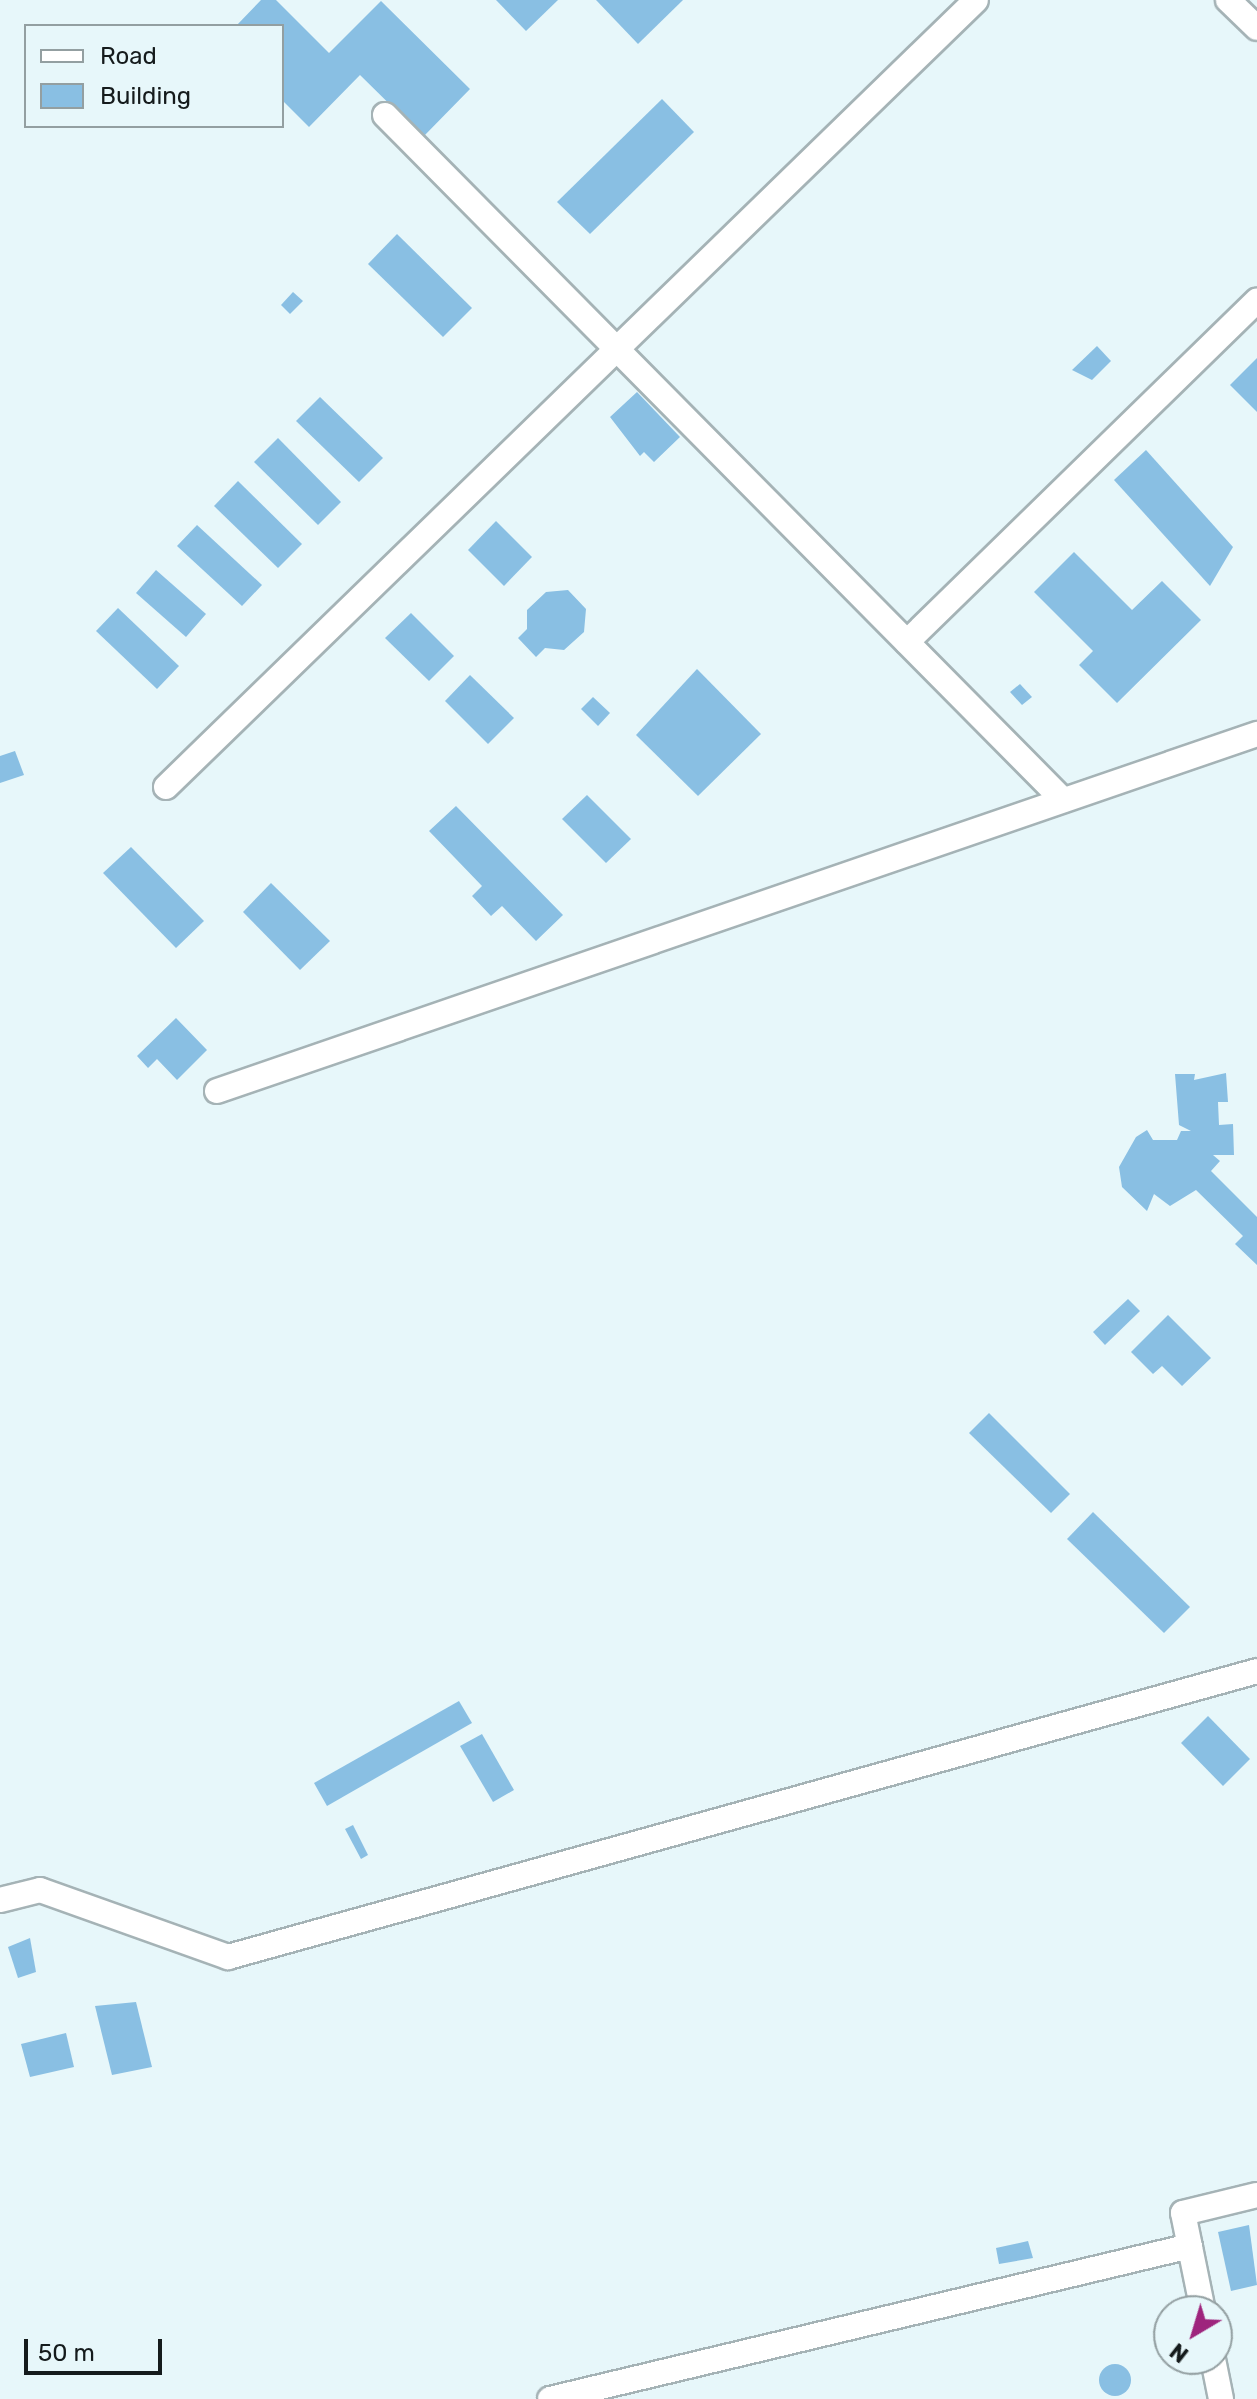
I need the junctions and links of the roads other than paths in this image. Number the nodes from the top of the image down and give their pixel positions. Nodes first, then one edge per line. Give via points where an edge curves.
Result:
1 (976, 0) edge
2 (1228, 0) edge
3 (1257, 28) edge
4 (385, 115) dead end
5 (1257, 300) edge
6 (617, 349) junction
7 (907, 642) junction
8 (1257, 734) edge
9 (166, 787) dead end
10 (1063, 800) junction
11 (217, 1091) dead end
12 (1257, 1671) edge
13 (0, 1900) edge
14 (1257, 2195) edge
15 (1190, 2246) junction
16 (1200, 2295) edge
17 (1216, 2375) edge
18 (550, 2399) edge
19 (1221, 2399) edge

1 - 6 street
2 - 3 street
4 - 6 street
5 - 7 street
6 - 7 street
6 - 9 street
7 - 10 street
8 - 10 street
10 - 11 street
12 - 13 street via 228,1957 40,1890
14 - 15 street via 1183,2213
15 - 16 street
15 - 18 street
17 - 19 street

